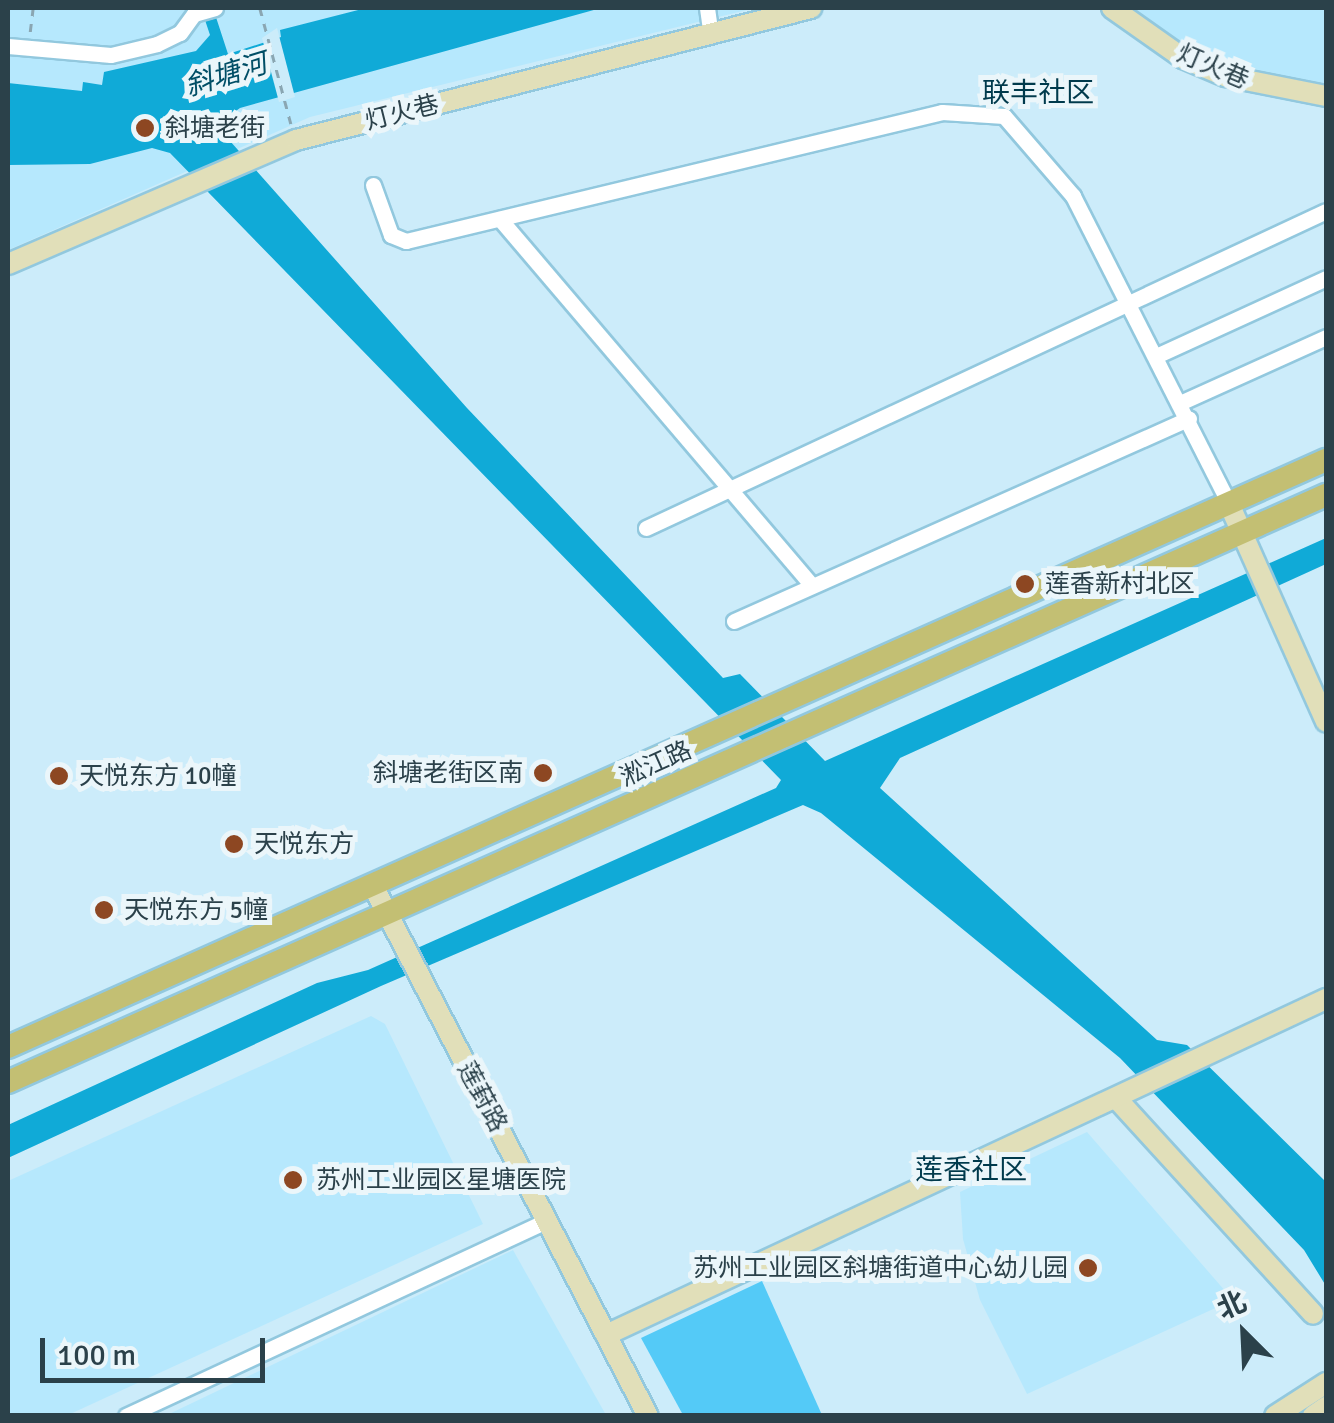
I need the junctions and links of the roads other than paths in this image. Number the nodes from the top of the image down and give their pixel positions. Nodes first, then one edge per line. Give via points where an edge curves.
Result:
1 (215, 8) edge
2 (707, 8) edge
3 (811, 8) edge
4 (1112, 8) edge
5 (711, 35) junction
6 (8, 46) edge
7 (1326, 96) edge
8 (373, 184) dead end
9 (1326, 211) edge
10 (500, 219) junction
11 (8, 264) edge
12 (1326, 278) edge
13 (1128, 306) junction
14 (1326, 337) edge
15 (1156, 356) junction
16 (1182, 402) junction
17 (1189, 418) junction
18 (1326, 460) edge
19 (734, 488) junction
20 (1326, 496) edge
21 (1230, 506) junction
22 (646, 528) dead end
23 (1242, 535) junction
24 (812, 585) junction
25 (734, 621) dead end
26 (1326, 722) edge
27 (372, 884) junction
28 (386, 914) junction
29 (1326, 999) edge
30 (8, 1047) edge
31 (8, 1082) edge
32 (1116, 1098) junction
33 (546, 1221) junction
34 (1312, 1314) dead end
35 (606, 1335) junction
36 (1326, 1383) edge
37 (1326, 1407) edge
38 (126, 1416) edge
39 (648, 1416) edge
40 (1276, 1416) edge
41 (1314, 1416) edge

1 - 6 street via 194,14 168,39 111,54
2 - 5 street
3 - 5 street, 灯火巷
4 - 7 street, 灯火巷 via 1183,58 1226,76
5 - 11 street, 灯火巷 via 250,156
8 - 10 street via 397,240
9 - 13 street
10 - 13 street via 942,112 1004,116 1073,196
10 - 19 street
12 - 15 street
13 - 15 street
13 - 19 street
14 - 16 street
15 - 16 street
16 - 17 street
17 - 21 street
17 - 24 street
18 - 21 main road, 淞江路
19 - 22 street
19 - 24 street
20 - 23 main road, 淞江路
21 - 23 street
21 - 27 main road, 淞江路
23 - 26 street
23 - 28 main road, 淞江路
24 - 25 street
27 - 28 street, 莲葑路
27 - 30 main road, 淞江路
28 - 31 main road, 淞江路
28 - 33 street, 莲葑路
29 - 32 street
32 - 34 street
32 - 35 street
33 - 35 street, 莲葑路
33 - 38 street
35 - 39 street, 莲葑路
36 - 40 street
37 - 41 street

